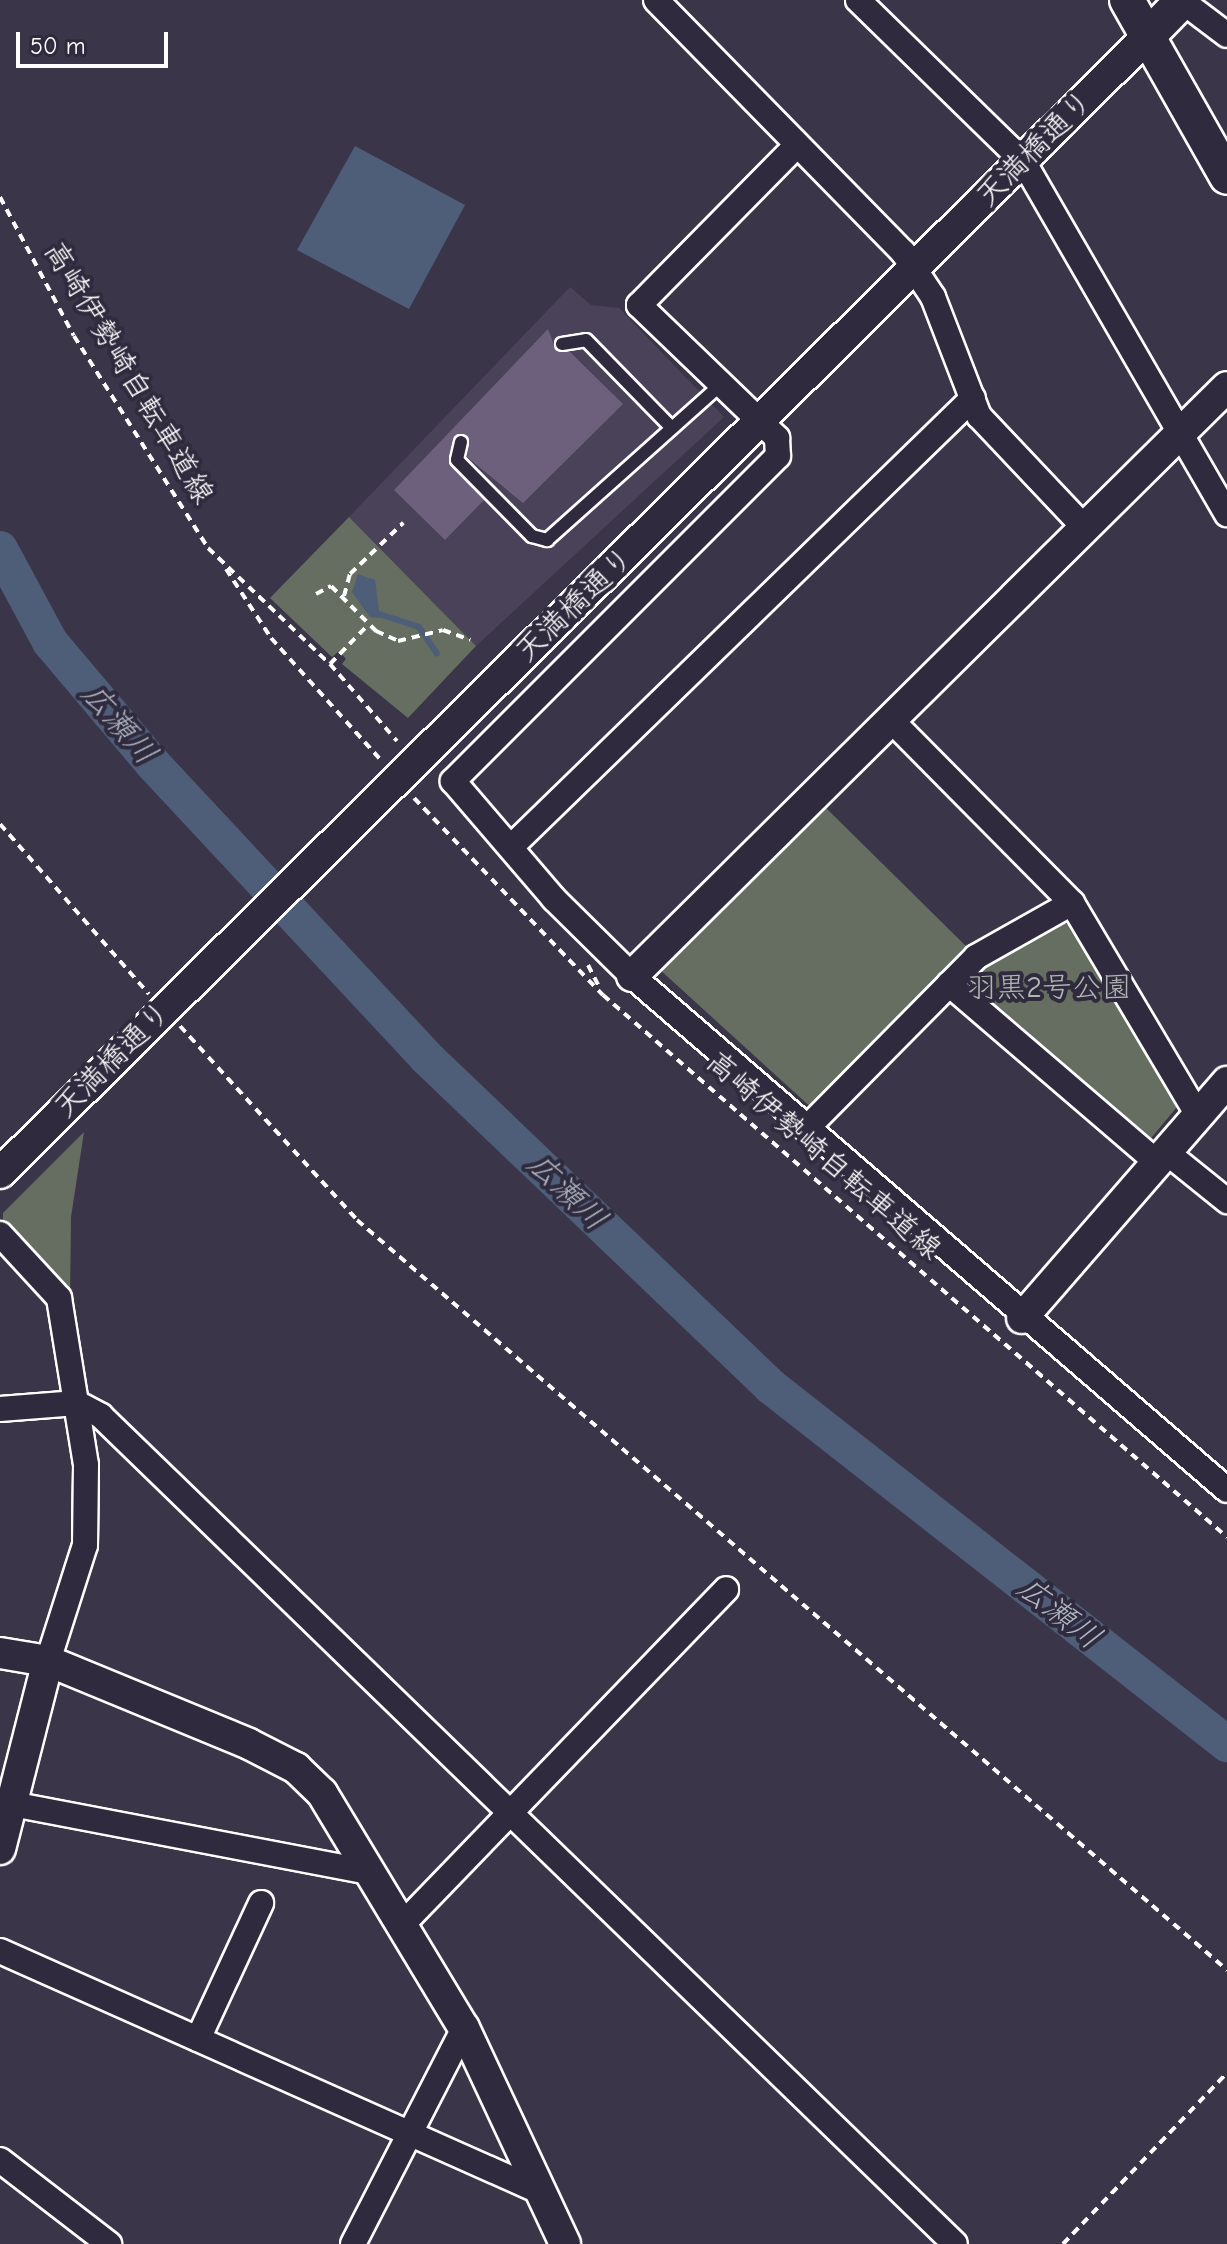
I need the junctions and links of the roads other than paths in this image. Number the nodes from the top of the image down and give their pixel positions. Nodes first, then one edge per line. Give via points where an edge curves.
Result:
1 (656, 0) edge
2 (858, 0) edge
3 (1127, 0) edge
4 (1183, 0) edge
5 (1227, 35) edge
6 (1148, 36) junction
7 (797, 145) junction
8 (1023, 161) junction
9 (1227, 177) edge
10 (916, 269) junction
11 (562, 344) dead end
12 (719, 386) junction
13 (1227, 387) edge
14 (973, 398) junction
15 (761, 424) junction
16 (672, 428) junction
17 (1180, 436) junction
18 (461, 442) dead end
19 (1227, 514) edge
20 (1085, 528) junction
21 (893, 722) junction
22 (511, 847) junction
23 (1072, 903) junction
24 (632, 976) junction
25 (949, 984) junction
26 (1227, 1082) edge
27 (1198, 1115) junction
28 (806, 1129) junction
29 (1161, 1157) junction
30 (0, 1173) edge
31 (1227, 1201) edge
32 (0, 1234) edge
33 (1022, 1318) junction
34 (77, 1403) junction
35 (0, 1409) edge
36 (1227, 1490) edge
37 (726, 1589) dead end
38 (0, 1653) edge
39 (48, 1661) junction
40 (12, 1804) junction
41 (509, 1813) junction
42 (0, 1849) edge
43 (369, 1872) junction
44 (261, 1903) dead end
45 (401, 1926) junction
46 (0, 1951) edge
47 (464, 2028) junction
48 (198, 2039) junction
49 (410, 2134) junction
50 (0, 2160) edge
51 (539, 2191) junction
52 (109, 2244) edge
53 (353, 2244) edge
54 (565, 2244) edge
55 (955, 2244) edge

1 - 7 street
2 - 8 street
3 - 6 main road
4 - 5 street
4 - 6 main road
6 - 8 street, 天満橋通り
6 - 9 main road
7 - 10 street
7 - 12 street via 639,305
8 - 10 street, 天満橋通り
8 - 17 street
10 - 14 street
10 - 15 street, 天満橋通り
11 - 16 lane via 586,340
12 - 15 street
12 - 16 lane
13 - 17 street
14 - 20 street via 979,416
14 - 22 street
15 - 22 street via 777,438 778,456 453,781
15 - 30 street, 天満橋通り via 164,1005
16 - 18 lane via 547,540 519,523 457,460
17 - 19 street
17 - 20 street
20 - 21 street
21 - 23 street
21 - 24 street
22 - 24 street
23 - 25 street via 976,957
23 - 27 street
24 - 28 street
25 - 28 street
25 - 29 street
26 - 27 street
27 - 29 street
28 - 33 street
29 - 31 street
29 - 33 street
32 - 34 street via 59,1298
33 - 36 street
34 - 35 street
34 - 39 street via 86,1465 85,1545
34 - 41 street via 101,1416
37 - 41 street
38 - 39 street
39 - 40 street
39 - 43 street via 296,1768 322,1793
40 - 42 street
40 - 43 street
41 - 45 street
41 - 55 street
43 - 45 street
44 - 48 street
45 - 47 street
46 - 48 street
47 - 49 street
47 - 51 street
48 - 49 street
49 - 51 street
49 - 53 street
50 - 52 street
51 - 54 street

